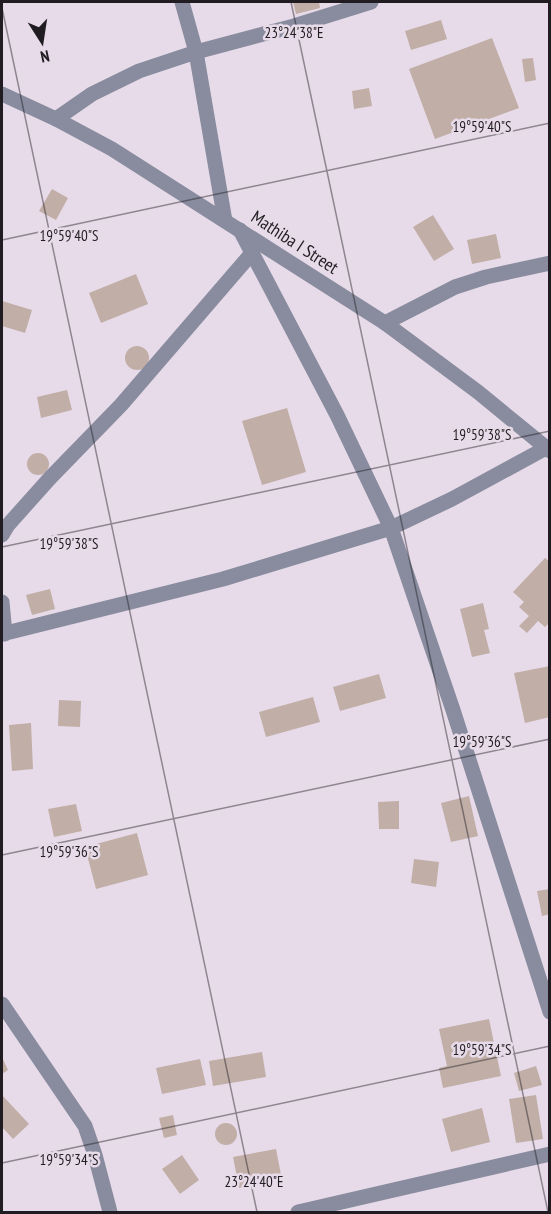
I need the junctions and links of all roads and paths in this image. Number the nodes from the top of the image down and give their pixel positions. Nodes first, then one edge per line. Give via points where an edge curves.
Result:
1 (182, 2) edge
2 (371, 2) edge
3 (196, 52) junction
4 (2, 94) edge
5 (56, 119) junction
6 (225, 221) junction
7 (240, 230) junction
8 (252, 253) junction
9 (549, 263) edge
10 (385, 323) junction
11 (548, 450) edge
12 (391, 528) junction
13 (2, 535) edge
14 (2, 602) edge
15 (3, 634) edge
16 (2, 1004) edge
17 (549, 1012) edge
18 (549, 1155) edge
19 (110, 1212) edge
20 (298, 1212) edge

1 - 3 street
2 - 3 street
3 - 5 street via 139,71 92,94
3 - 6 street
4 - 5 street, Mathiba I Street
5 - 6 street, Mathiba I Street via 112,149
6 - 7 street, Mathiba I Street
7 - 8 street
7 - 10 street, Mathiba I Street
8 - 12 street
8 - 13 street
9 - 10 street via 455,287
10 - 11 street, Mathiba I Street
11 - 12 street
12 - 15 street via 223,579
12 - 17 street
14 - 15 street
16 - 19 street via 85,1126
18 - 20 street

